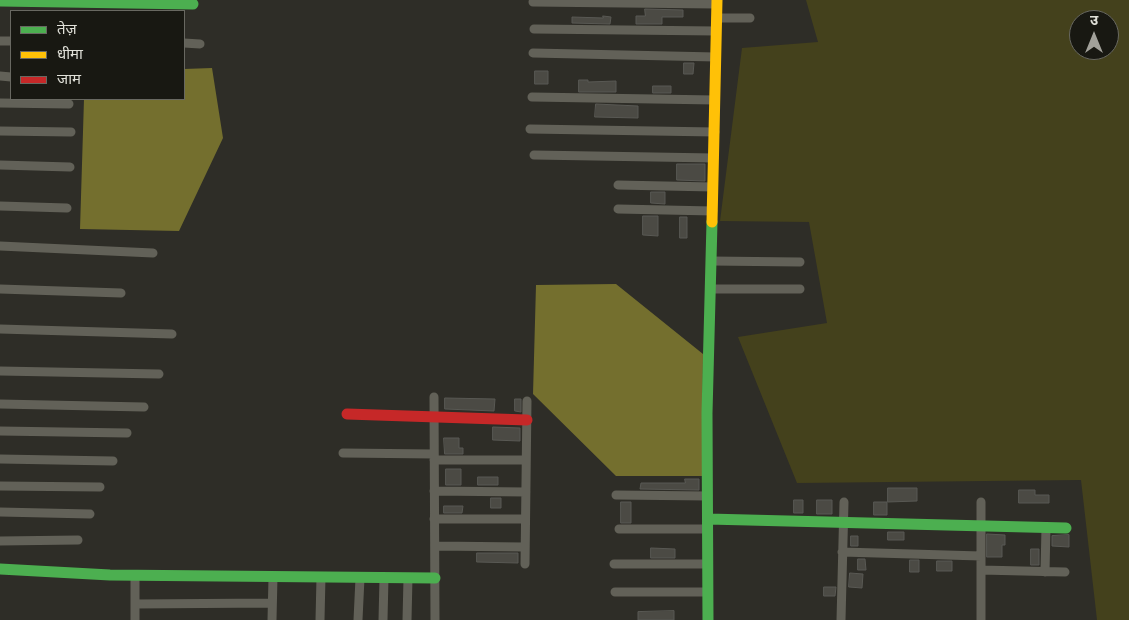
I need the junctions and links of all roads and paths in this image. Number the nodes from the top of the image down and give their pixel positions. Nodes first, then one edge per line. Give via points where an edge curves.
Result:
1 (0, 1) edge
2 (533, 2) dead end
3 (716, 2) edge
4 (193, 4) dead end
5 (716, 18) junction
6 (750, 18) dead end
7 (534, 29) dead end
8 (716, 32) junction
9 (185, 43) edge
10 (200, 44) dead end
11 (533, 53) dead end
12 (716, 57) junction
13 (532, 97) dead end
14 (715, 100) junction
15 (0, 103) edge
16 (69, 104) dead end
17 (530, 129) dead end
18 (0, 131) edge
19 (71, 132) dead end
20 (715, 132) junction
21 (534, 155) dead end
22 (714, 158) junction
23 (0, 165) edge
24 (70, 167) dead end
25 (618, 185) dead end
26 (713, 186) junction
27 (0, 206) edge
28 (67, 208) dead end
29 (618, 209) dead end
30 (713, 211) junction
31 (0, 246) edge
32 (153, 253) dead end
33 (711, 261) junction
34 (800, 262) dead end
35 (0, 288) edge
36 (711, 289) junction
37 (800, 289) dead end
38 (121, 293) dead end
39 (0, 329) edge
40 (172, 334) dead end
41 (0, 371) edge
42 (159, 374) dead end
43 (434, 397) dead end
44 (527, 401) dead end
45 (0, 404) edge
46 (144, 407) dead end
47 (346, 414) dead end
48 (434, 417) junction
49 (527, 420) junction
50 (0, 431) edge
51 (127, 433) dead end
52 (343, 452) dead end
53 (434, 457) junction
54 (0, 459) edge
55 (526, 460) junction
56 (113, 461) dead end
57 (0, 486) edge
58 (100, 487) dead end
59 (434, 491) junction
60 (526, 492) junction
61 (616, 495) dead end
62 (708, 496) junction
63 (844, 502) dead end
64 (981, 502) dead end
65 (0, 512) edge
66 (90, 514) dead end
67 (434, 519) junction
68 (524, 519) junction
69 (843, 522) junction
70 (708, 524) junction
71 (981, 526) junction
72 (1046, 527) junction
73 (1066, 528) dead end
74 (619, 530) dead end
75 (78, 540) dead end
76 (0, 541) edge
77 (435, 546) junction
78 (524, 547) junction
79 (842, 552) junction
80 (981, 556) junction
81 (524, 564) dead end
82 (614, 564) dead end
83 (708, 564) junction
84 (0, 569) edge
85 (981, 570) junction
86 (1045, 572) junction
87 (1065, 572) dead end
88 (135, 576) junction
89 (273, 577) junction
90 (321, 577) junction
91 (360, 578) junction
92 (384, 578) junction
93 (408, 578) junction
94 (435, 578) junction
95 (615, 592) dead end
96 (708, 592) junction
97 (272, 603) junction
98 (135, 604) junction
99 (135, 620) edge
100 (272, 620) edge
101 (320, 620) edge
102 (358, 620) edge
103 (383, 620) edge
104 (407, 620) edge
105 (435, 620) edge
106 (708, 620) edge
107 (841, 620) edge
108 (981, 620) edge

1 - 4 street
2 - 3 street
3 - 5 street
5 - 6 street
5 - 8 street
7 - 8 street
8 - 12 street
9 - 10 street
11 - 12 street
12 - 14 street
13 - 14 street
14 - 20 street
15 - 16 street
17 - 20 street
18 - 19 street
20 - 22 street
21 - 22 street
22 - 26 street
23 - 24 street
25 - 26 street
26 - 30 street
27 - 28 street
29 - 30 street
30 - 33 street
31 - 32 street
33 - 34 street
33 - 36 street
35 - 38 street
36 - 37 street
36 - 62 street
39 - 40 street
41 - 42 street
43 - 48 street
44 - 49 street
45 - 46 street
47 - 48 street
48 - 49 street
48 - 53 street
49 - 55 street
50 - 51 street
52 - 53 street
53 - 55 street
53 - 59 street
54 - 56 street
55 - 60 street
57 - 58 street
59 - 60 street
59 - 67 street
60 - 68 street
61 - 62 street
62 - 70 street
63 - 69 street
64 - 71 street
65 - 66 street
67 - 68 street
67 - 77 street
68 - 78 street
69 - 70 street
69 - 71 street
69 - 79 street
70 - 74 street
70 - 83 street
71 - 72 street
71 - 80 street
72 - 73 street
72 - 86 street
75 - 76 street
77 - 78 street
77 - 94 street
78 - 81 street
79 - 80 street
79 - 107 street
80 - 85 street
82 - 83 street
83 - 96 street
84 - 88 street
85 - 86 street
85 - 108 street
86 - 87 street
88 - 89 street
88 - 98 street
89 - 90 street
89 - 97 street
90 - 91 street
90 - 101 street
91 - 92 street
91 - 102 street
92 - 93 street
92 - 103 street
93 - 94 street
93 - 104 street
94 - 105 street
95 - 96 street
96 - 106 street
97 - 98 street
97 - 100 street
98 - 99 street

